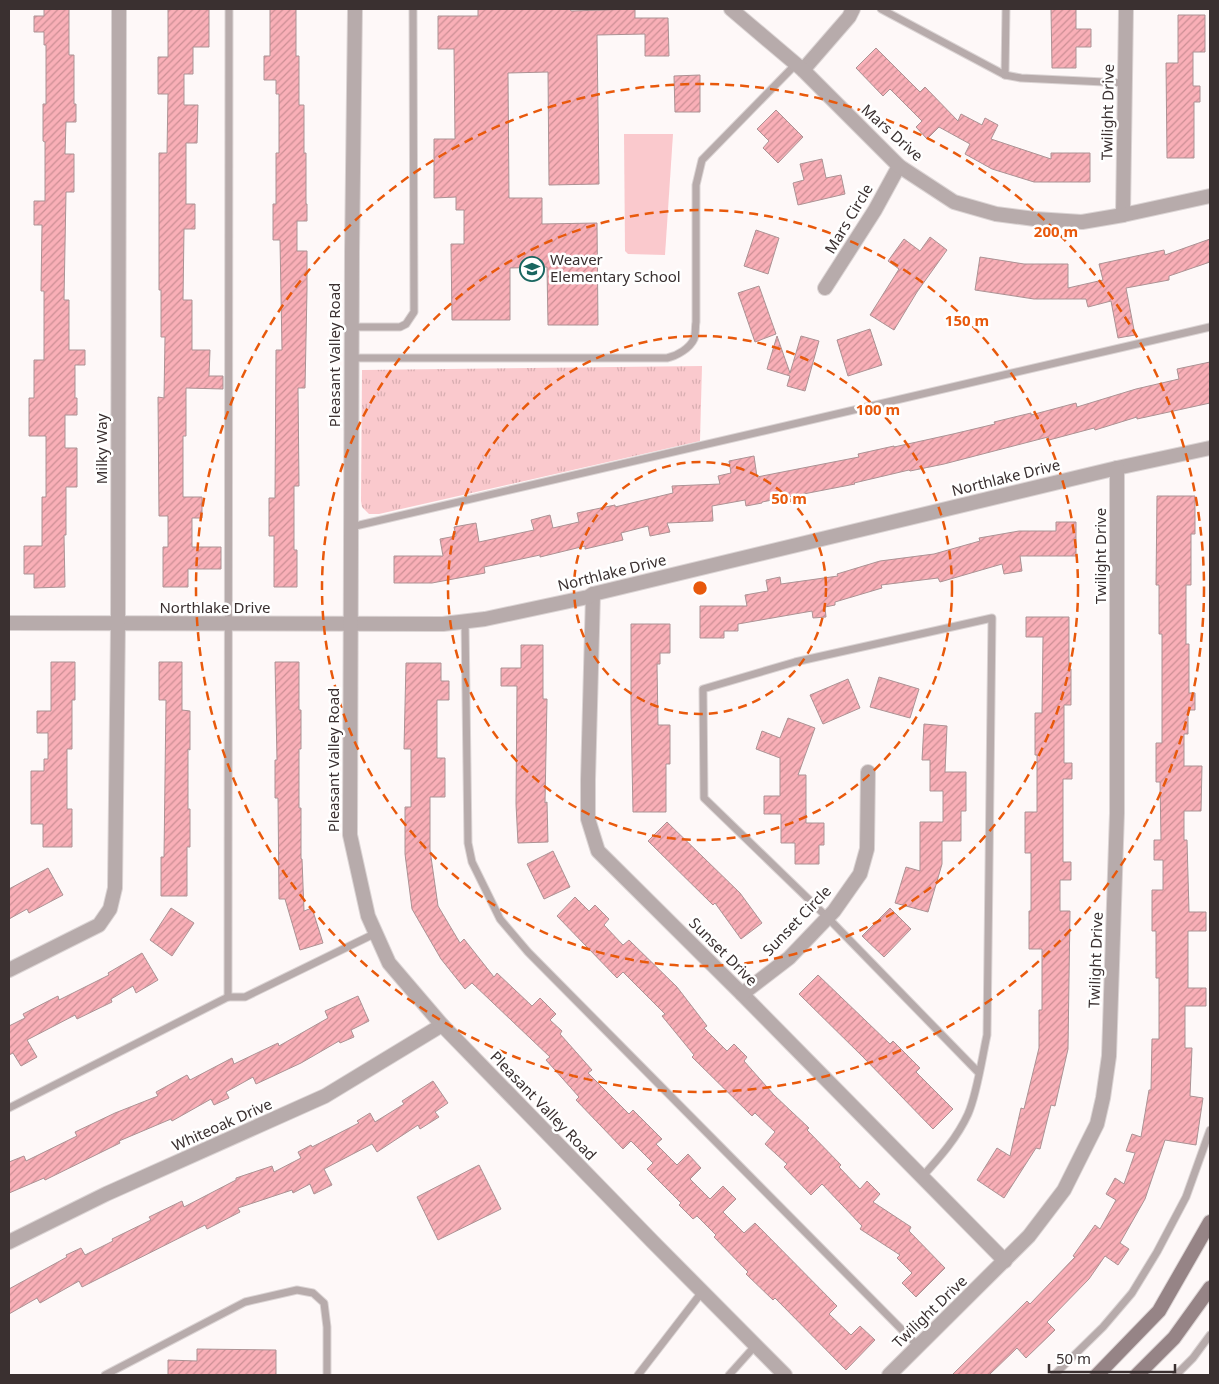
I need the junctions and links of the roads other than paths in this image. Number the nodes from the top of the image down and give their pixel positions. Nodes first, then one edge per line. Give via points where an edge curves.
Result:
1 (119, 9) edge
2 (229, 9) edge
3 (355, 9) edge
4 (413, 9) edge
5 (731, 9) edge
6 (853, 9) edge
7 (881, 9) edge
8 (1006, 9) edge
9 (1126, 9) edge
10 (800, 67) junction
11 (1005, 75) junction
12 (1125, 83) junction
13 (899, 166) junction
14 (1210, 196) edge
15 (1123, 215) junction
16 (826, 288) dead end
17 (351, 327) junction
18 (1210, 327) edge
19 (351, 358) junction
20 (1210, 448) edge
21 (1117, 468) junction
22 (351, 527) junction
23 (593, 594) junction
24 (465, 621) junction
25 (9, 623) edge
26 (118, 624) junction
27 (227, 625) junction
28 (350, 625) junction
29 (868, 772) dead end
30 (828, 918) junction
31 (376, 933) junction
32 (9, 970) edge
33 (742, 994) junction
34 (228, 997) junction
35 (442, 1025) junction
36 (979, 1073) junction
37 (9, 1108) edge
38 (1210, 1130) edge
39 (922, 1177) junction
40 (1210, 1222) edge
41 (9, 1242) edge
42 (1005, 1261) junction
43 (1210, 1288) edge
44 (702, 1292) junction
45 (1210, 1335) edge
46 (755, 1346) junction
47 (918, 1346) junction
48 (105, 1375) edge
49 (327, 1375) edge
50 (638, 1375) edge
51 (729, 1375) edge
52 (784, 1375) edge
53 (889, 1375) edge
54 (1054, 1375) edge
55 (1097, 1375) edge
56 (1137, 1375) edge
57 (1176, 1375) edge

1 - 26 street, Milky Way
2 - 27 lane
3 - 17 street, Pleasant Valley Road
4 - 17 lane via 414,312 400,327
5 - 10 street, Mars Drive
6 - 10 street
7 - 11 lane
8 - 11 lane
9 - 12 street, Twilight Drive
10 - 13 street, Mars Drive
10 - 19 lane via 702,160 696,185 694,338 674,357
11 - 12 lane
12 - 15 street, Twilight Drive
13 - 15 street, Mars Drive via 954,202 996,214 1082,222
13 - 16 street, Mars Circle
14 - 15 street, Mars Drive
17 - 19 street, Pleasant Valley Road
18 - 22 lane
19 - 22 street, Pleasant Valley Road
20 - 21 street, Northlake Drive
21 - 23 street, Northlake Drive
21 - 42 street, Twilight Drive via 1117,813 1109,1056 1097,1124 1064,1190
22 - 28 street, Pleasant Valley Road
23 - 24 street, Northlake Drive
23 - 33 street, Sunset Drive via 588,819 598,851
24 - 28 street, Northlake Drive
24 - 47 lane via 468,843 472,862 500,919 528,952
25 - 26 street, Northlake Drive
26 - 27 street, Northlake Drive
26 - 32 street, Milky Way via 115,888 110,909 99,925
27 - 28 street, Northlake Drive
27 - 34 lane
28 - 31 street, Pleasant Valley Road via 350,835 368,916
29 - 30 street, Sunset Circle via 867,849 860,874
30 - 33 street, Sunset Circle via 789,958
30 - 36 lane
30 - 36 lane via 704,798 703,689 795,662 992,618 987,1035
31 - 34 lane via 245,997
31 - 35 street, Pleasant Valley Road via 389,963
33 - 39 street, Sunset Drive
34 - 37 lane
35 - 41 street, Whiteoak Drive via 325,1096 106,1194
35 - 44 street, Pleasant Valley Road
36 - 39 lane via 969,1113 949,1148
38 - 54 lane via 1186,1197 1132,1293
39 - 42 street, Sunset Drive
40 - 55 main road via 1159,1311
42 - 47 street, Twilight Drive
43 - 56 main road via 1174,1338
44 - 46 street, Pleasant Valley Road
44 - 50 lane
45 - 57 lane via 1194,1358
46 - 51 lane
46 - 52 street, Pleasant Valley Road
47 - 53 street, Twilight Drive
48 - 49 lane via 245,1302 297,1290 313,1293 324,1303

